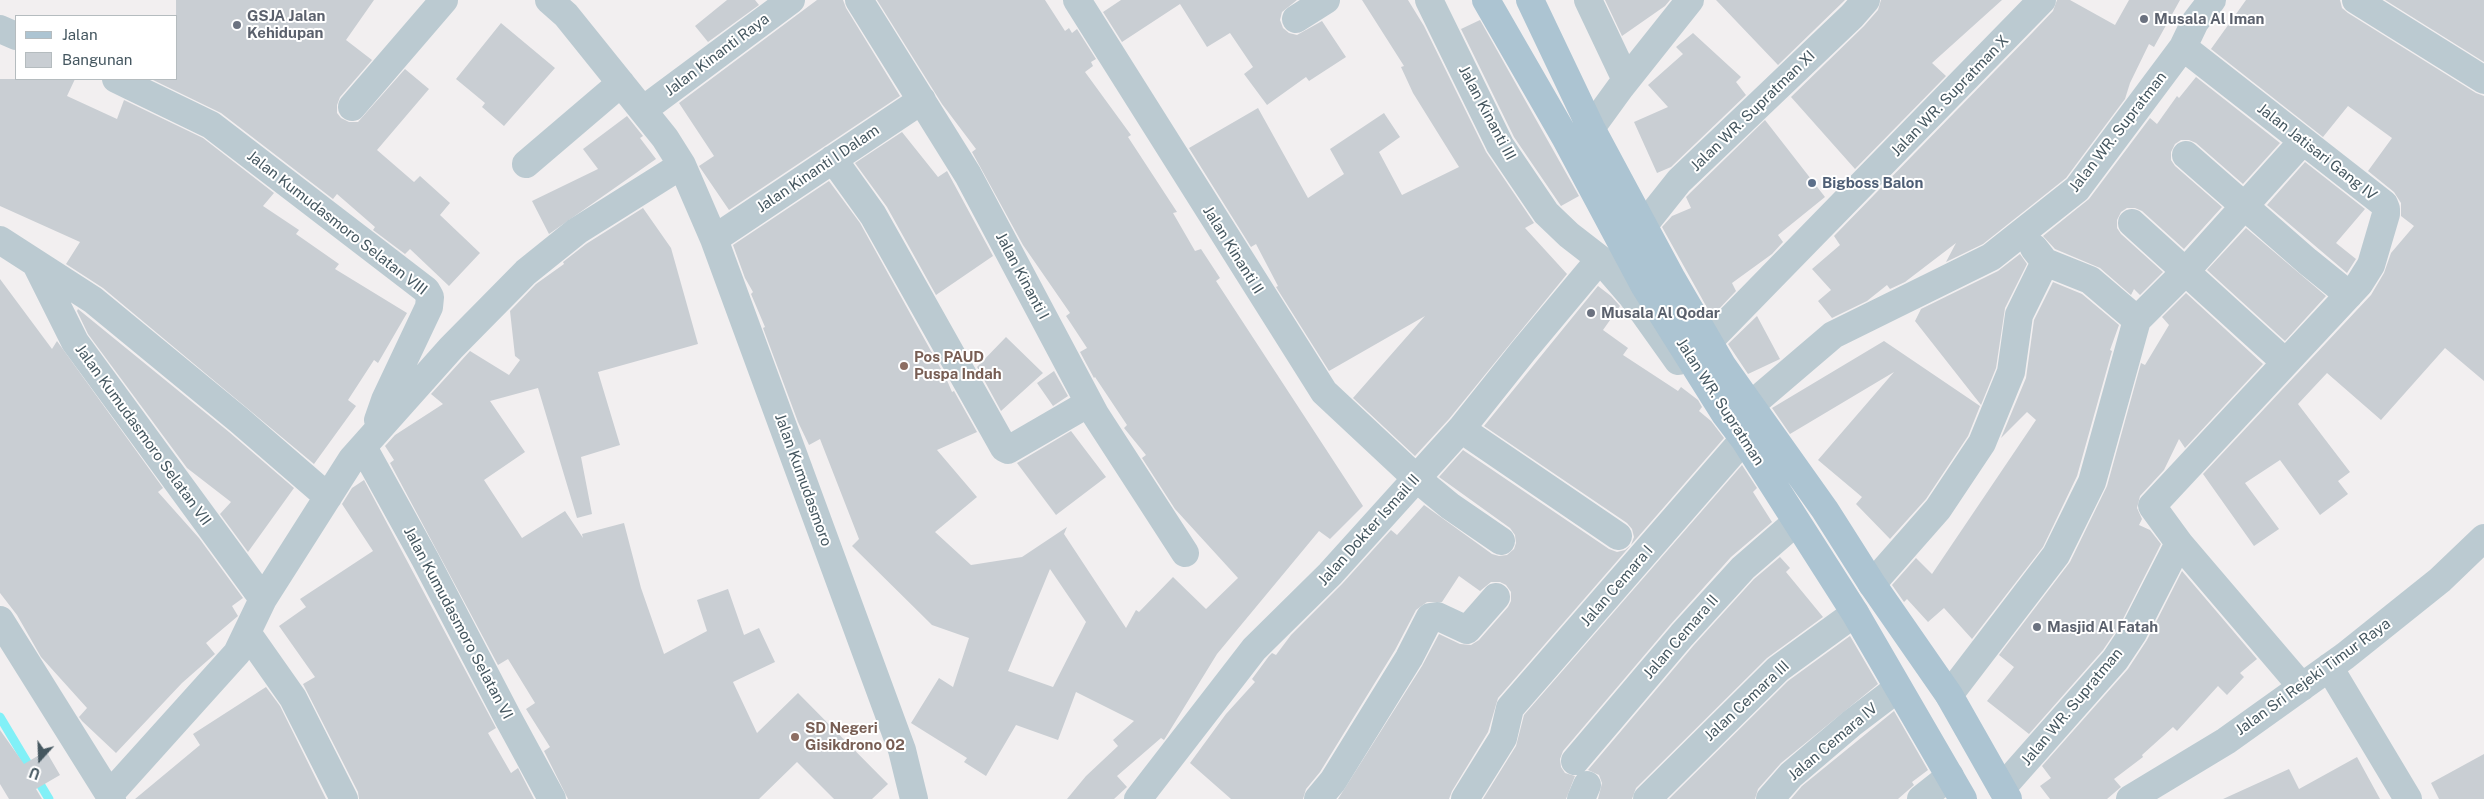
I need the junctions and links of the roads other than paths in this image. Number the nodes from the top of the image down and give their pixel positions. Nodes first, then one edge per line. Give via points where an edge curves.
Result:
1 (444, 0) edge
2 (549, 0) edge
3 (791, 0) edge
4 (859, 0) edge
5 (1077, 0) edge
6 (1326, 0) edge
7 (1429, 0) edge
8 (1486, 0) edge
9 (1530, 0) edge
10 (1588, 0) edge
11 (1690, 0) edge
12 (1866, 0) edge
13 (2042, 0) edge
14 (2212, 0) edge
15 (2356, 0) edge
16 (1296, 19) dead end
17 (0, 29) edge
18 (15, 36) edge
19 (2183, 47) junction
20 (2481, 71) edge
21 (118, 80) edge
22 (1626, 80) junction
23 (621, 83) junction
24 (922, 100) junction
25 (352, 107) dead end
26 (643, 110) junction
27 (1591, 128) junction
28 (2302, 142) junction
29 (2186, 155) dead end
30 (833, 159) junction
31 (526, 164) dead end
32 (682, 165) junction
33 (2246, 206) junction
34 (2132, 223) dead end
35 (1644, 224) junction
36 (2021, 233) junction
37 (714, 238) junction
38 (0, 240) edge
39 (1600, 260) junction
40 (2045, 262) junction
41 (36, 263) junction
42 (2185, 272) junction
43 (2354, 289) junction
44 (2137, 320) junction
45 (1709, 341) junction
46 (2285, 362) junction
47 (1703, 378) junction
48 (1089, 403) junction
49 (1751, 406) junction
50 (1461, 429) junction
51 (370, 439) junction
52 (1744, 440) junction
53 (1416, 478) junction
54 (328, 497) junction
55 (1796, 522) junction
56 (1618, 536) dead end
57 (2484, 538) edge
58 (1501, 541) dead end
59 (2179, 544) junction
60 (1185, 553) dead end
61 (1872, 584) junction
62 (1496, 597) dead end
63 (264, 599) junction
64 (1855, 613) junction
65 (0, 620) edge
66 (248, 634) junction
67 (2329, 667) junction
68 (2302, 687) junction
69 (1898, 688) junction
70 (1949, 695) junction
71 (1581, 782) edge
72 (1956, 788) edge
73 (2005, 794) edge
74 (111, 797) edge
75 (344, 799) edge
76 (552, 799) edge
77 (914, 799) edge
78 (1138, 799) edge
79 (1318, 799) edge
80 (1465, 799) edge
81 (1647, 799) edge
82 (1770, 799) edge
83 (1921, 799) edge
84 (2130, 799) edge
85 (2408, 799) edge

1 - 25 street
2 - 23 street, Jalan Kumudasmoro via 566,14
3 - 26 street, Jalan Kinanti Raya
4 - 24 street, Jalan Kinanti I
5 - 53 street, Jalan Kinanti II via 1324,392
6 - 16 street
7 - 39 street, Jalan Kinanti III via 1500,145 1546,213
8 - 47 main road, Jalan WR. Supratman via 1565,137 1644,285
9 - 27 main road, Jalan WR. Supratman
10 - 22 street
11 - 22 street
12 - 35 street, Jalan WR. Supratman XI via 1678,181
13 - 45 street, Jalan WR. Supratman X
14 - 19 street, Jalan WR. Supratman via 2195,22
15 - 20 street
17 - 18 street
19 - 28 street, Jalan Jatisari Gang IV
19 - 36 street, Jalan WR. Supratman via 2077,189
21 - 51 street, Jalan Kumudasmoro Selatan VIII via 210,126 426,290 430,297 429,307
22 - 27 street
23 - 26 street, Jalan Kumudasmoro
23 - 31 street
24 - 30 street, Jalan Kinanti I Dalam
24 - 48 street, Jalan Kinanti I via 968,175
26 - 32 street, Jalan Kumudasmoro
27 - 35 main road, Jalan WR. Supratman
28 - 33 street
28 - 43 street, Jalan Jatisari Gang IV via 2384,204 2386,214 2370,266
29 - 33 street
30 - 37 street, Jalan Kinanti I Dalam
30 - 48 street via 874,215 1004,448 1008,450
32 - 37 street, Jalan Kumudasmoro
32 - 51 street via 577,231 526,272 451,348
33 - 42 street
33 - 43 street via 2307,261
34 - 42 street
35 - 45 main road, Jalan WR. Supratman
36 - 40 street
36 - 49 street, Jalan WR. Supratman via 1991,257 1833,335
37 - 77 street, Jalan Kumudasmoro via 902,750
38 - 41 street
39 - 47 street, Jalan Kinanti III via 1680,364 1692,375
39 - 50 street, Jalan Dokter Ismail II
40 - 44 street via 2090,280
40 - 61 street via 2019,315 2011,372 1982,443 1938,509
41 - 54 street via 93,300
41 - 63 street, Jalan Kumudasmoro Selatan VII via 74,342
42 - 44 street
42 - 46 street
43 - 46 street, Jalan Jatisari Gang IV
44 - 70 street via 2088,490 2056,555
45 - 49 main road, Jalan WR. Supratman
46 - 59 street, Jalan Jatisari Gang IV via 2152,504
47 - 52 main road, Jalan WR. Supratman
48 - 60 street, Jalan Kinanti I
49 - 61 main road, Jalan WR. Supratman via 1826,510
50 - 53 street, Jalan Dokter Ismail II
50 - 56 street
51 - 54 street via 352,459
51 - 76 street, Jalan Kumudasmoro Selatan VI via 425,558
52 - 55 main road, Jalan WR. Supratman
52 - 80 street, Jalan Cemara I via 1510,708 1503,738
53 - 58 street, Jalan Kinanti II
53 - 78 street, Jalan Dokter Ismail II via 1330,574 1254,649
54 - 63 street
55 - 64 main road, Jalan WR. Supratman
55 - 71 street, Jalan Cemara II via 1743,568 1682,635
57 - 67 street, Jalan Sri Rejeki Timur Raya via 2440,580
59 - 68 street
59 - 73 street, Jalan WR. Supratman via 2133,633 2115,660
61 - 70 main road, Jalan WR. Supratman
62 - 79 street via 1467,630 1437,616 1430,617 1404,666 1333,781
63 - 66 street
64 - 69 main road, Jalan WR. Supratman
64 - 81 street, Jalan Cemara III via 1778,670
65 - 74 street
66 - 74 street via 237,653
66 - 75 street via 293,698
67 - 68 street, Jalan Sri Rejeki Timur Raya
67 - 85 street
68 - 84 street, Jalan Sri Rejeki Timur Raya via 2226,741
69 - 72 main road, Jalan WR. Supratman
69 - 82 street, Jalan Cemara IV via 1791,775
70 - 73 main road, Jalan WR. Supratman
72 - 83 street

